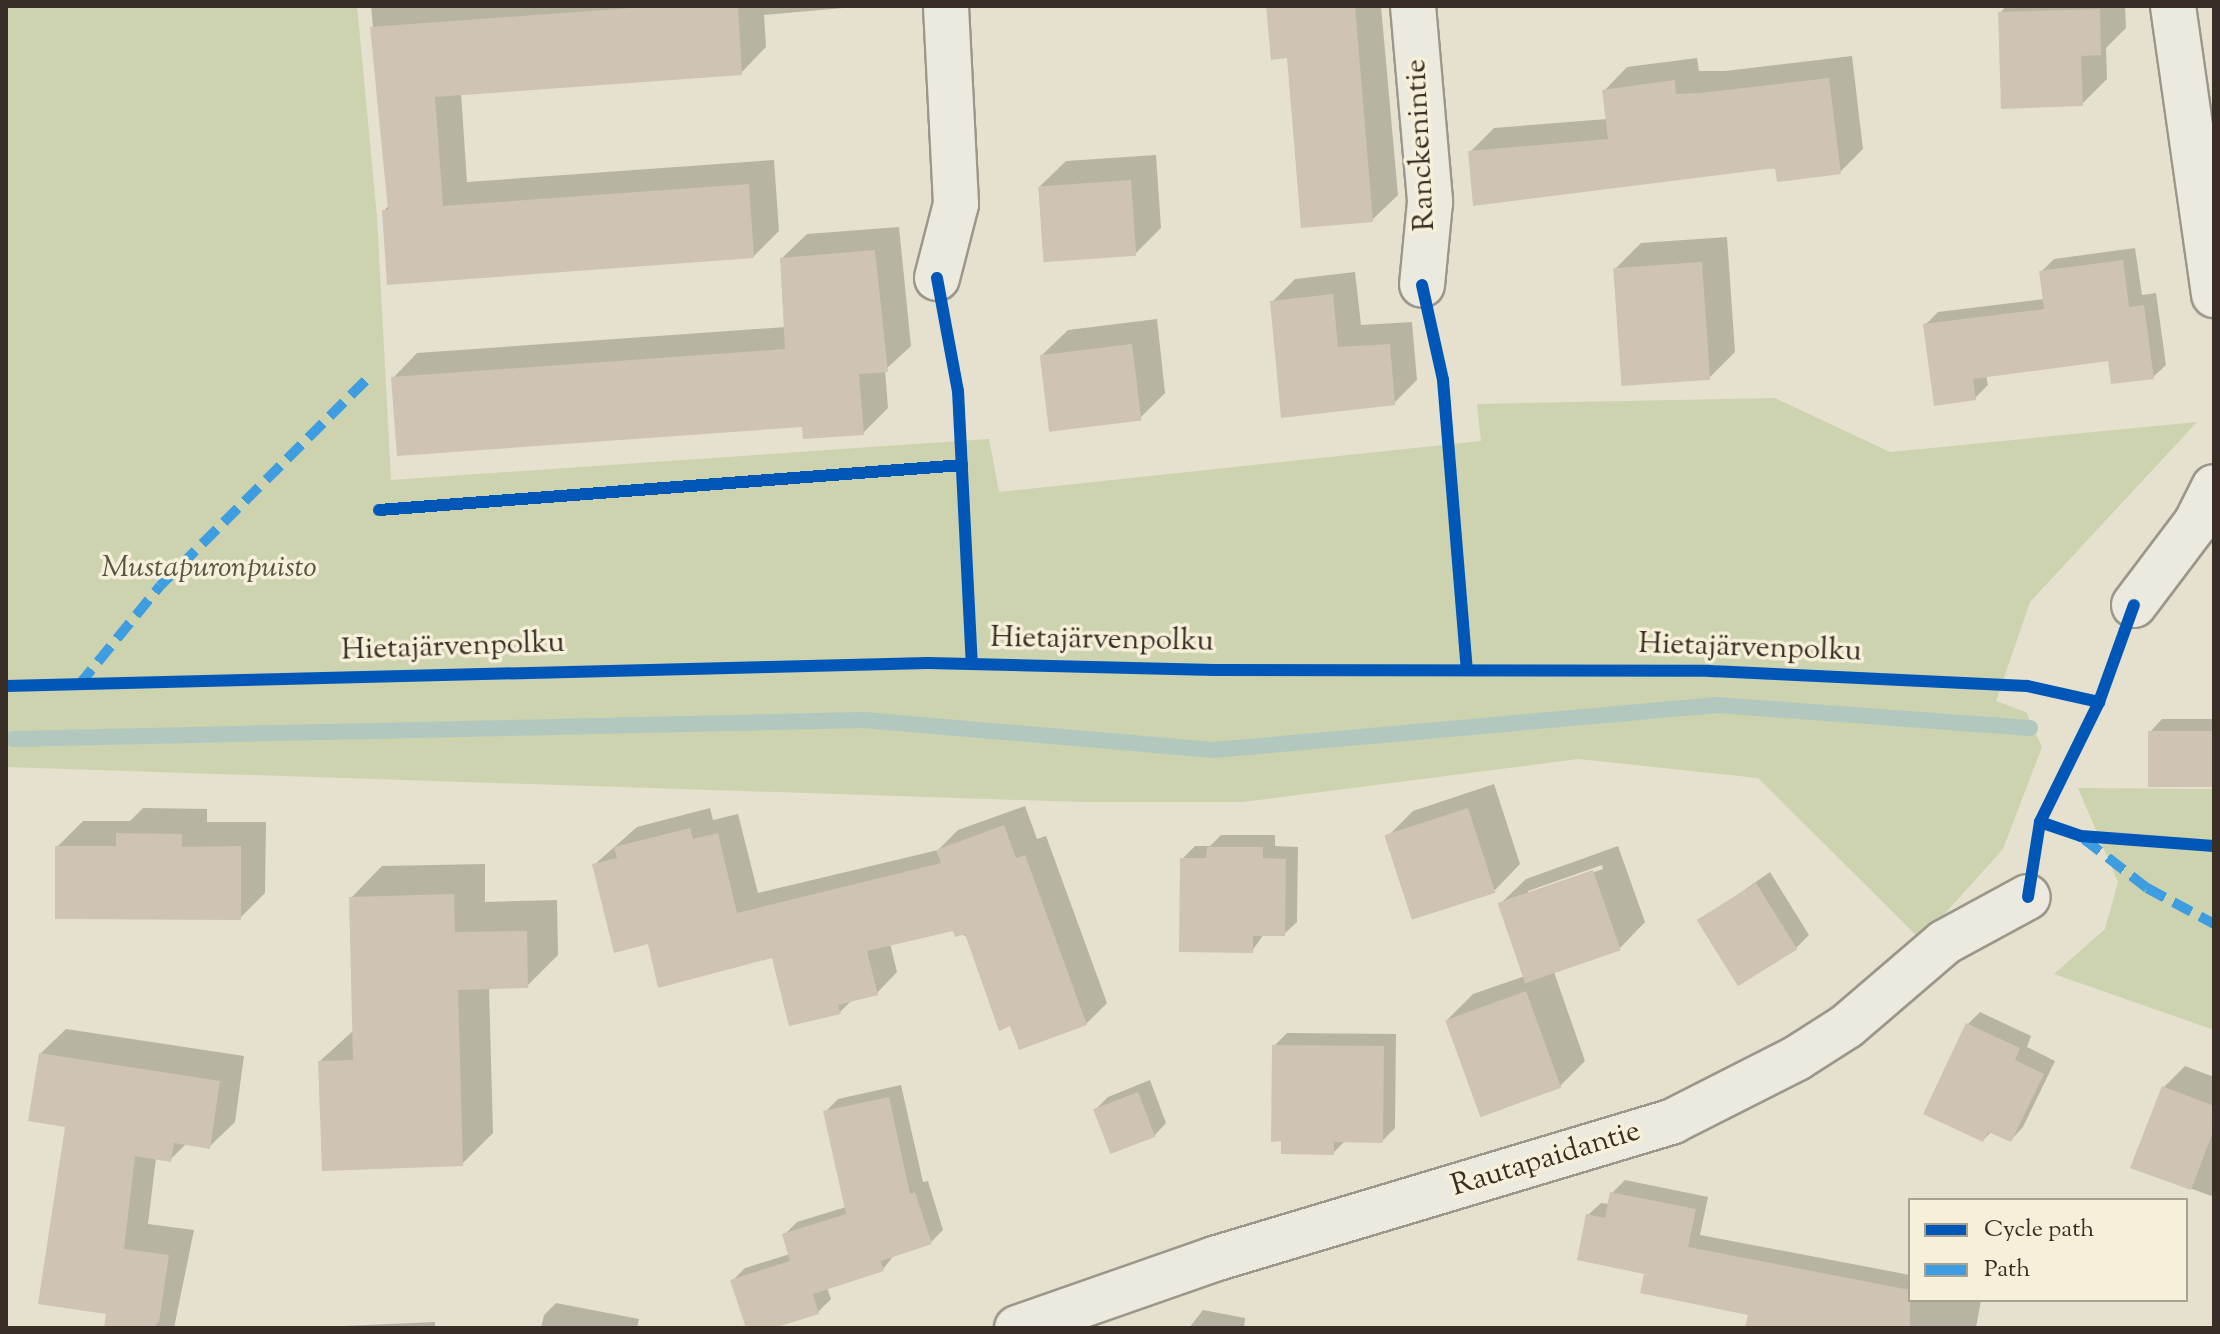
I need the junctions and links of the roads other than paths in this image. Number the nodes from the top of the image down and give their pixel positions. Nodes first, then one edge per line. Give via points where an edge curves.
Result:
1 (946, 6) edge
2 (1413, 6) edge
3 (2173, 6) edge
4 (937, 278) dead end
5 (1422, 285) dead end
6 (2214, 295) edge
7 (2214, 487) edge
8 (2134, 605) dead end
9 (2028, 897) dead end
10 (1017, 1328) edge

1 - 4 street via 956,204
2 - 5 street, Ranckenintie via 1430,202
3 - 6 street
7 - 8 street via 2196,523
9 - 10 street, Rautapaidantie via 1945,942 1847,1026 1797,1058 1673,1121 1214,1259

